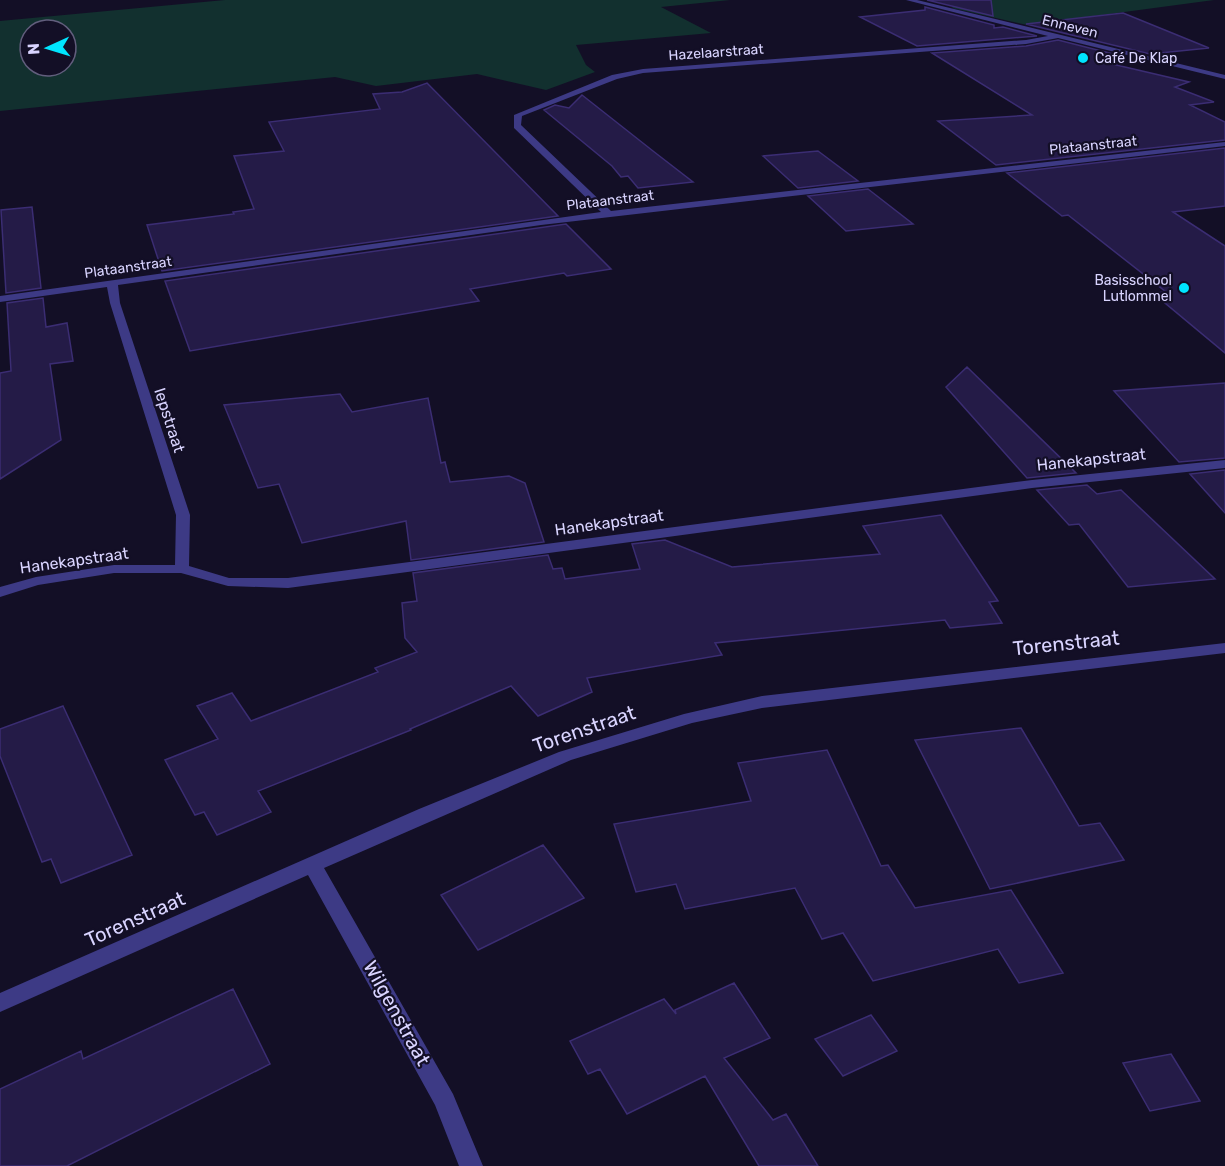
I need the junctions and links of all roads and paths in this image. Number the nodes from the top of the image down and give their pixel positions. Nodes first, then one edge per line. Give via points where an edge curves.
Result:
1 (909, 0) edge
2 (946, 0) edge
3 (923, 3) junction
4 (1059, 36) junction
5 (1225, 77) edge
6 (1225, 144) edge
7 (608, 214) junction
8 (112, 283) junction
9 (0, 299) edge
10 (1225, 464) edge
11 (182, 569) junction
12 (0, 592) edge
13 (1225, 648) edge
14 (313, 866) junction
15 (0, 1003) edge
16 (471, 1166) edge

1 - 3 street, Enneven
2 - 3 street
3 - 4 street, Enneven
4 - 5 street, Enneven
4 - 7 street, Hazelaarstraat via 1026,42 643,71 615,77 518,116 517,126
6 - 7 street, Plataanstraat
7 - 8 street, Plataanstraat
8 - 9 street, Plataanstraat
8 - 11 street, Iepstraat via 183,515
10 - 11 street, Hanekapstraat via 1032,484 288,583 228,582
11 - 12 street, Hanekapstraat via 114,569 36,581
13 - 14 street, Torenstraat via 762,702 690,718 565,756
14 - 15 street, Torenstraat
14 - 16 street, Wilgenstraat via 445,1101

